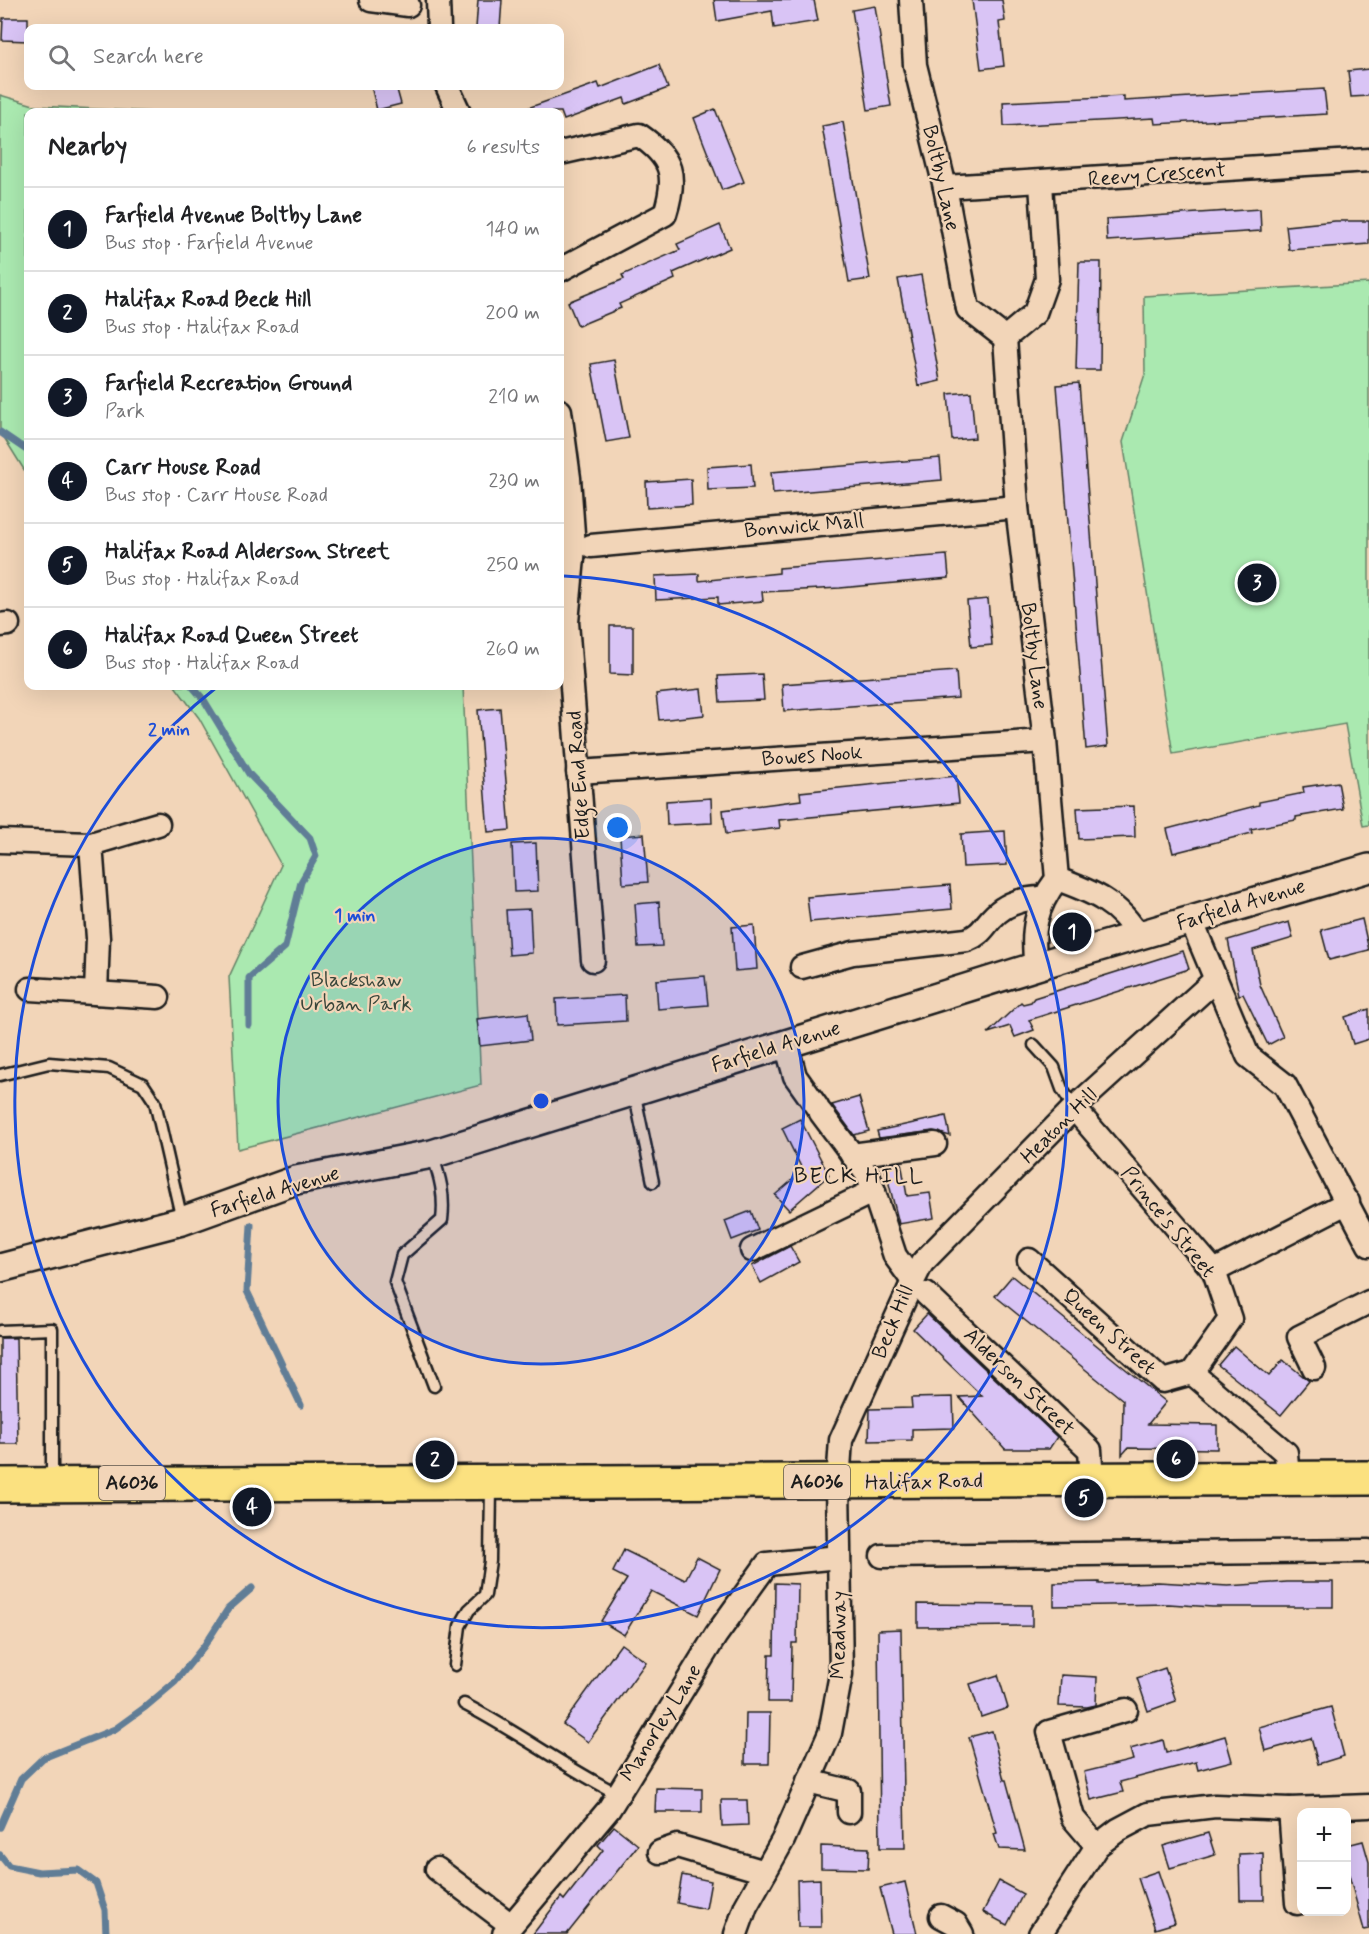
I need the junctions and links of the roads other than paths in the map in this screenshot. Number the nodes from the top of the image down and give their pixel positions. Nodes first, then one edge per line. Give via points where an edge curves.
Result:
1 (371, 0) edge
2 (438, 0) edge
3 (911, 0) edge
4 (408, 5) dead end
5 (438, 24) edge
6 (449, 90) edge
7 (457, 108) edge
8 (564, 152) edge
9 (1369, 160) edge
10 (1041, 183) junction
11 (945, 187) junction
12 (564, 268) edge
13 (1005, 338) junction
14 (564, 441) edge
15 (1017, 507) junction
16 (591, 546) dead end
17 (1046, 741) junction
18 (579, 772) junction
19 (158, 824) dead end
20 (0, 841) edge
21 (91, 844) junction
22 (1369, 867) edge
23 (1057, 879) junction
24 (1043, 898) junction
25 (1191, 920) junction
26 (1138, 936) junction
27 (593, 960) dead end
28 (1036, 967) junction
29 (802, 968) dead end
30 (1215, 980) junction
31 (30, 989) dead end
32 (96, 993) junction
33 (158, 997) dead end
34 (786, 1044) junction
35 (1034, 1045) dead end
36 (0, 1075) edge
37 (634, 1091) junction
38 (1074, 1108) junction
39 (935, 1144) dead end
40 (432, 1154) junction
41 (852, 1155) junction
42 (653, 1182) dead end
43 (874, 1191) junction
44 (1348, 1202) junction
45 (182, 1221) junction
46 (1366, 1233) edge
47 (752, 1250) dead end
48 (1029, 1260) dead end
49 (0, 1268) edge
50 (1214, 1271) junction
51 (920, 1288) junction
52 (1369, 1302) edge
53 (0, 1331) edge
54 (1314, 1368) dead end
55 (1192, 1373) junction
56 (434, 1386) dead end
57 (1369, 1478) edge
58 (1288, 1479) junction
59 (1092, 1480) junction
60 (491, 1483) junction
61 (838, 1483) junction
62 (52, 1484) junction
63 (0, 1485) edge
64 (1369, 1551) edge
65 (882, 1556) dead end
66 (839, 1557) junction
67 (455, 1665) dead end
68 (464, 1704) dead end
69 (1126, 1710) dead end
70 (808, 1781) junction
71 (618, 1794) junction
72 (1369, 1806) edge
73 (1290, 1809) junction
74 (849, 1812) dead end
75 (1097, 1846) junction
76 (660, 1852) dead end
77 (437, 1869) dead end
78 (765, 1872) junction
79 (1297, 1903) dead end
80 (941, 1916) dead end
81 (507, 1930) edge
82 (736, 1934) edge
83 (962, 1934) edge
84 (1040, 1934) edge

1 - 4 street
2 - 5 street
3 - 11 street, Boltby Lane via 915,65
6 - 7 street
8 - 12 street via 639,135 659,149 670,172 672,191 665,214
9 - 10 street, Reevy Crescent
10 - 11 street, Reevy Crescent
10 - 13 street via 1047,279 1035,313
11 - 13 street, Boltby Lane via 968,309
13 - 15 street, Boltby Lane
14 - 18 street, Edge End Road via 574,547 567,622
15 - 16 street, Bonwick Mall
15 - 17 street, Boltby Lane
17 - 18 street, Bowes Nook
17 - 23 street, Boltby Lane
18 - 27 street, Edge End Road
19 - 21 street
20 - 21 street
21 - 32 street via 98,938
22 - 25 street, Farfield Avenue
23 - 24 street
23 - 26 street via 1091,891 1113,905 1130,920
24 - 28 street via 1033,935
24 - 29 street via 1027,898 1004,907 983,932 967,940 853,954
25 - 26 street, Farfield Avenue
25 - 30 street
26 - 28 street, Farfield Avenue
28 - 34 street, Farfield Avenue
30 - 38 street, Heaton Hill
30 - 44 street via 1248,1056 1285,1086
31 - 32 street
32 - 33 street
34 - 37 street, Farfield Avenue
34 - 41 street, Beck Hill via 795,1076
35 - 38 lane via 1054,1067
36 - 45 lane via 49,1063 110,1068 143,1084 155,1102
37 - 40 street, Farfield Avenue
37 - 42 lane
38 - 50 street, Prince's Street
38 - 51 street, Heaton Hill via 922,1263
39 - 41 street
40 - 45 street, Farfield Avenue via 296,1180
40 - 56 lane via 442,1183 442,1220 402,1255 395,1282
41 - 43 street, Beck Hill via 869,1177
43 - 47 street
43 - 51 street, Beck Hill via 895,1256
44 - 46 street
44 - 50 street
45 - 49 street, Farfield Avenue
48 - 55 street, Queen Street via 1162,1381
50 - 55 street, Prince's Street via 1230,1319
51 - 59 street, Alderson Street via 1090,1450
51 - 61 street, Beck Hill via 841,1440
52 - 54 street via 1299,1337
53 - 62 lane via 52,1329
55 - 58 street via 1286,1453
57 - 58 highway, Halifax Road / A6036
58 - 59 highway, Halifax Road / A6036
59 - 61 highway, Halifax Road / A6036
60 - 61 highway, Halifax Road / A6036
60 - 62 highway, Halifax Road / A6036
60 - 67 lane via 490,1561 485,1594 460,1626
61 - 66 street, Meadway
62 - 63 highway, A6036
64 - 65 street
66 - 70 street, Meadway via 841,1674 830,1733
66 - 71 street, Manorley Lane via 767,1564 716,1635
68 - 71 lane via 506,1725 560,1762
69 - 75 street via 1049,1732 1073,1818
70 - 74 street via 849,1791
70 - 78 street, Meadway
71 - 81 street, Manorley Lane
72 - 73 street
73 - 75 street via 1215,1806 1148,1814
73 - 79 street
75 - 84 street
76 - 78 street via 676,1846
77 - 81 street
78 - 82 street, Meadway
80 - 83 street via 956,1924

